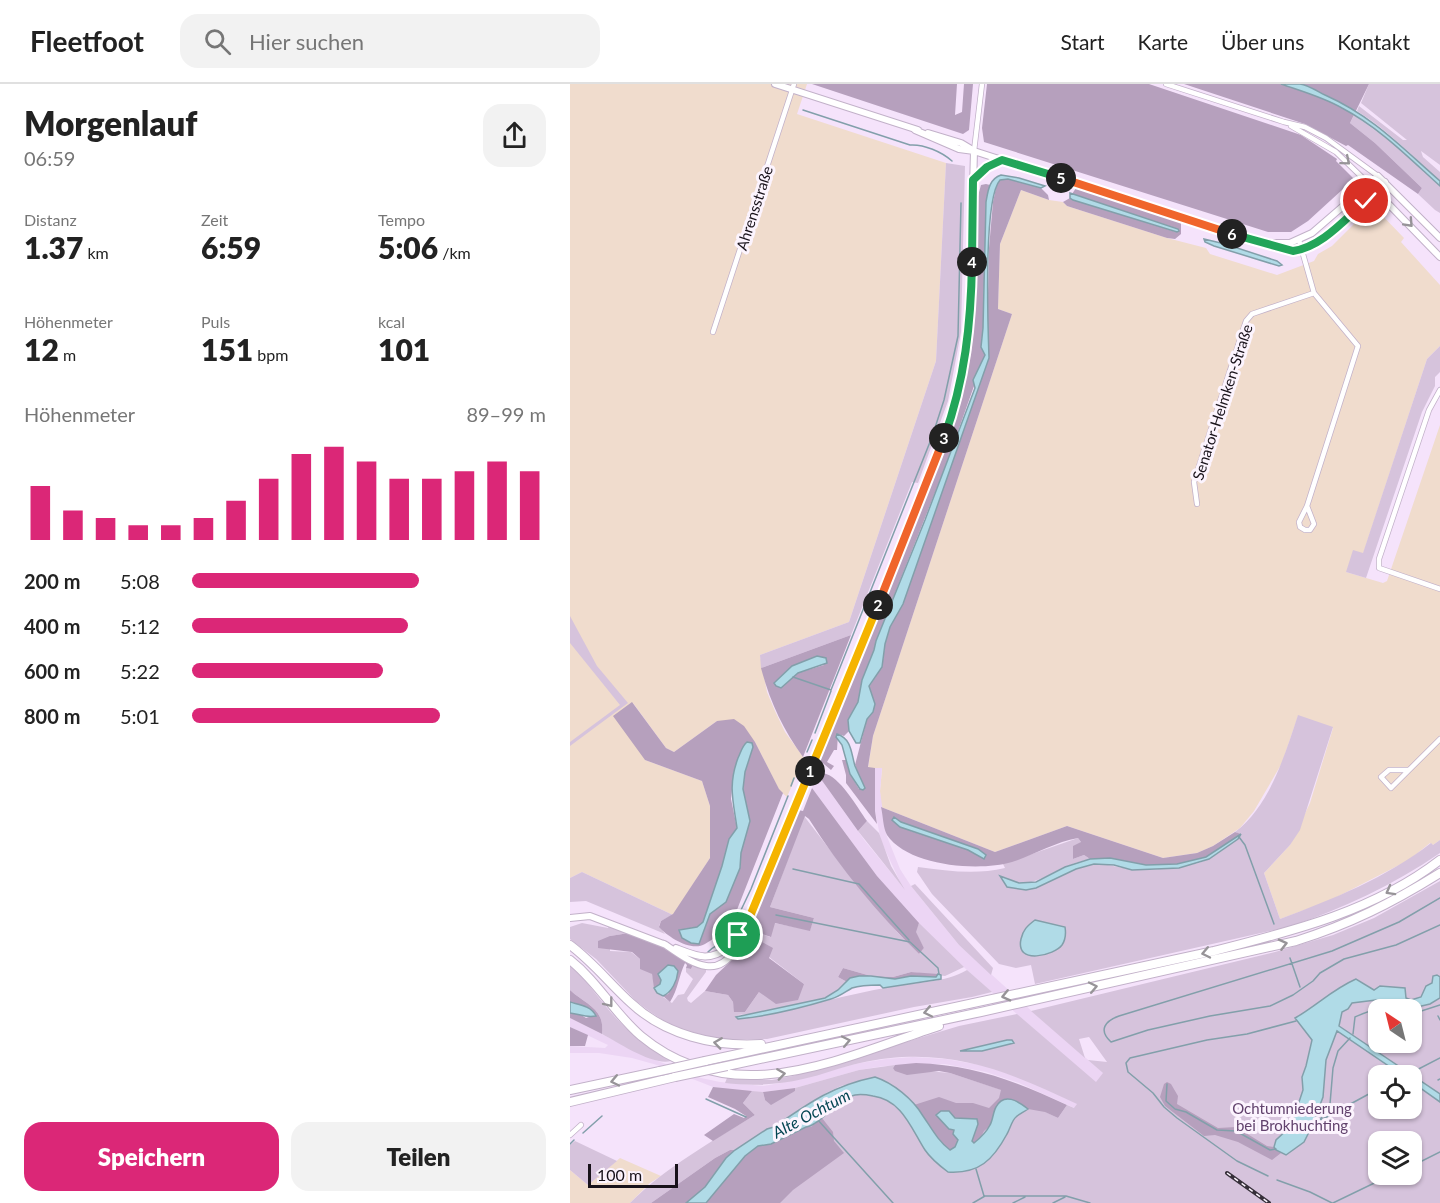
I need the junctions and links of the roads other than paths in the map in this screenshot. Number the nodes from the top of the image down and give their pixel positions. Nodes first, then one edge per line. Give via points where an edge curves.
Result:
1 (775, 84) edge
2 (982, 84) edge
3 (1166, 84) edge
4 (794, 87) edge
5 (1284, 122) junction
6 (974, 151) junction
7 (1002, 160) junction
8 (1378, 176) junction
9 (973, 180) junction
10 (1385, 182) junction
11 (1369, 184) junction
12 (1377, 191) junction
13 (1440, 238) edge
14 (1299, 240) junction
15 (1262, 243) junction
16 (1302, 250) junction
17 (1440, 257) edge
18 (1314, 293) junction
19 (713, 332) dead end
20 (1440, 390) edge
21 (1197, 504) dead end
22 (1306, 506) junction
23 (1440, 589) edge
24 (1440, 739) edge
25 (1408, 770) junction
26 (1440, 860) edge
27 (1440, 873) edge
28 (570, 918) edge
29 (748, 921) junction
30 (664, 944) junction
31 (570, 945) edge
32 (730, 946) junction
33 (570, 960) edge
34 (714, 966) junction
35 (981, 1012) junction
36 (797, 1040) junction
37 (570, 1090) edge
38 (570, 1102) edge
39 (581, 1125) dead end
40 (570, 1135) edge

1 - 4 street
2 - 6 street
3 - 5 street
4 - 6 street via 961,143
4 - 19 street, Ahrensstraße
5 - 8 street via 1326,138
5 -> 11 street via 1336,152
6 - 7 street
6 - 9 street
7 - 9 street
7 - 15 street
8 - 10 street
8 - 11 street
9 - 29 street via 969,335 957,396 939,452
10 - 12 street
10 - 13 street
11 - 12 street
11 - 14 street via 1320,228
12 - 16 street via 1329,234
12 -> 17 street
14 - 15 street
14 - 16 street
15 - 16 street
16 - 18 street
18 - 21 street, Senator-Helmken-Straße via 1252,314 1246,321 1194,482
18 - 22 street via 1358,346
20 - 23 street via 1429,410 1378,559 1379,568
22 - 22 street via 1299,522 1305,530 1314,524
24 - 25 street
25 - 25 street via 1389,770 1381,777 1390,788
26 -> 36 highway via 1386,894 1293,931
35 -> 27 highway via 1296,941 1371,913
28 - 30 street via 590,916
29 - 32 street
29 - 34 street via 743,938 731,955
30 - 32 street via 707,957
30 - 34 street via 692,961
36 -> 31 highway via 738,1045 698,1040 676,1031 633,1005
32 - 34 street
33 -> 35 highway via 589,976 623,1020 651,1044 695,1067 721,1073 766,1075 804,1070
38 -> 35 highway, bridge
36 -> 37 highway, bridge
39 - 40 street

